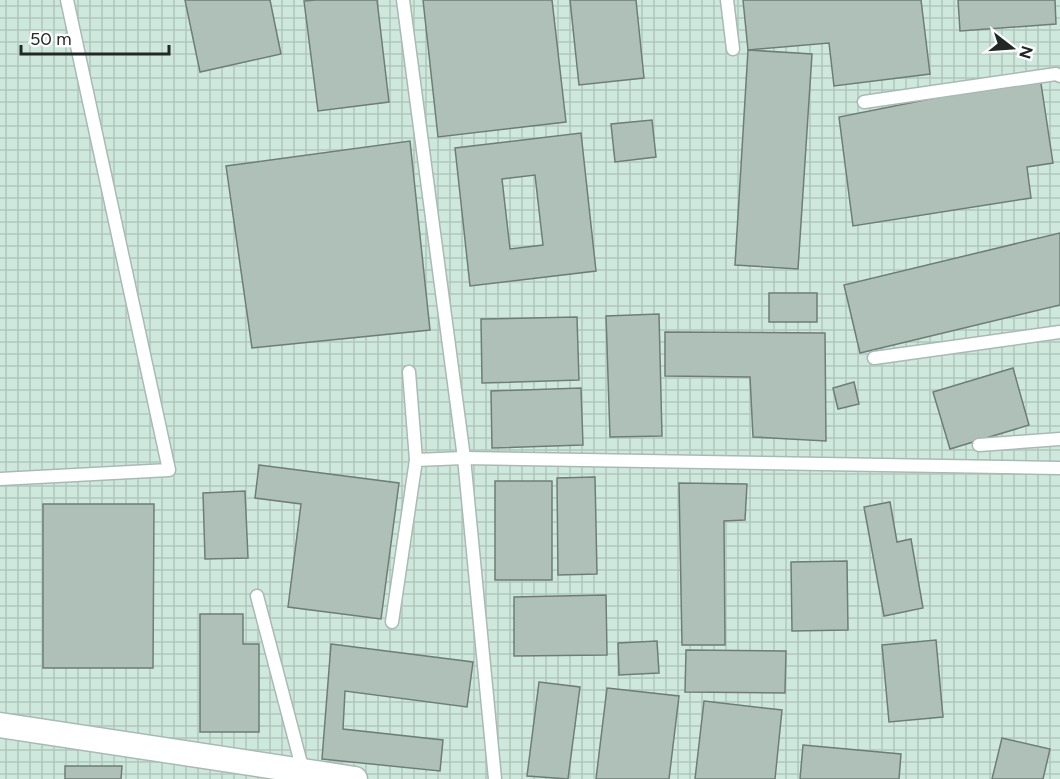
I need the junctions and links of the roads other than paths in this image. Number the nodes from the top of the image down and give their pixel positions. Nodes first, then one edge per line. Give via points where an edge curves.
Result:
1 (67, 0) edge
2 (403, 0) edge
3 (727, 0) edge
4 (733, 50) dead end
5 (1060, 76) edge
6 (864, 102) dead end
7 (1060, 332) edge
8 (874, 358) dead end
9 (409, 372) dead end
10 (1060, 439) edge
11 (979, 445) dead end
12 (464, 458) junction
13 (416, 460) junction
14 (1060, 468) edge
15 (0, 479) edge
16 (257, 596) dead end
17 (392, 622) dead end
18 (0, 725) edge
19 (303, 771) junction
20 (355, 779) edge
21 (495, 779) edge

1 - 15 lane via 169,470
2 - 12 lane
3 - 4 lane
5 - 6 lane
7 - 8 lane
9 - 13 lane
10 - 11 lane
12 - 13 lane
12 - 14 lane
12 - 21 lane
13 - 17 lane
16 - 19 lane
18 - 19 street
19 - 20 street

